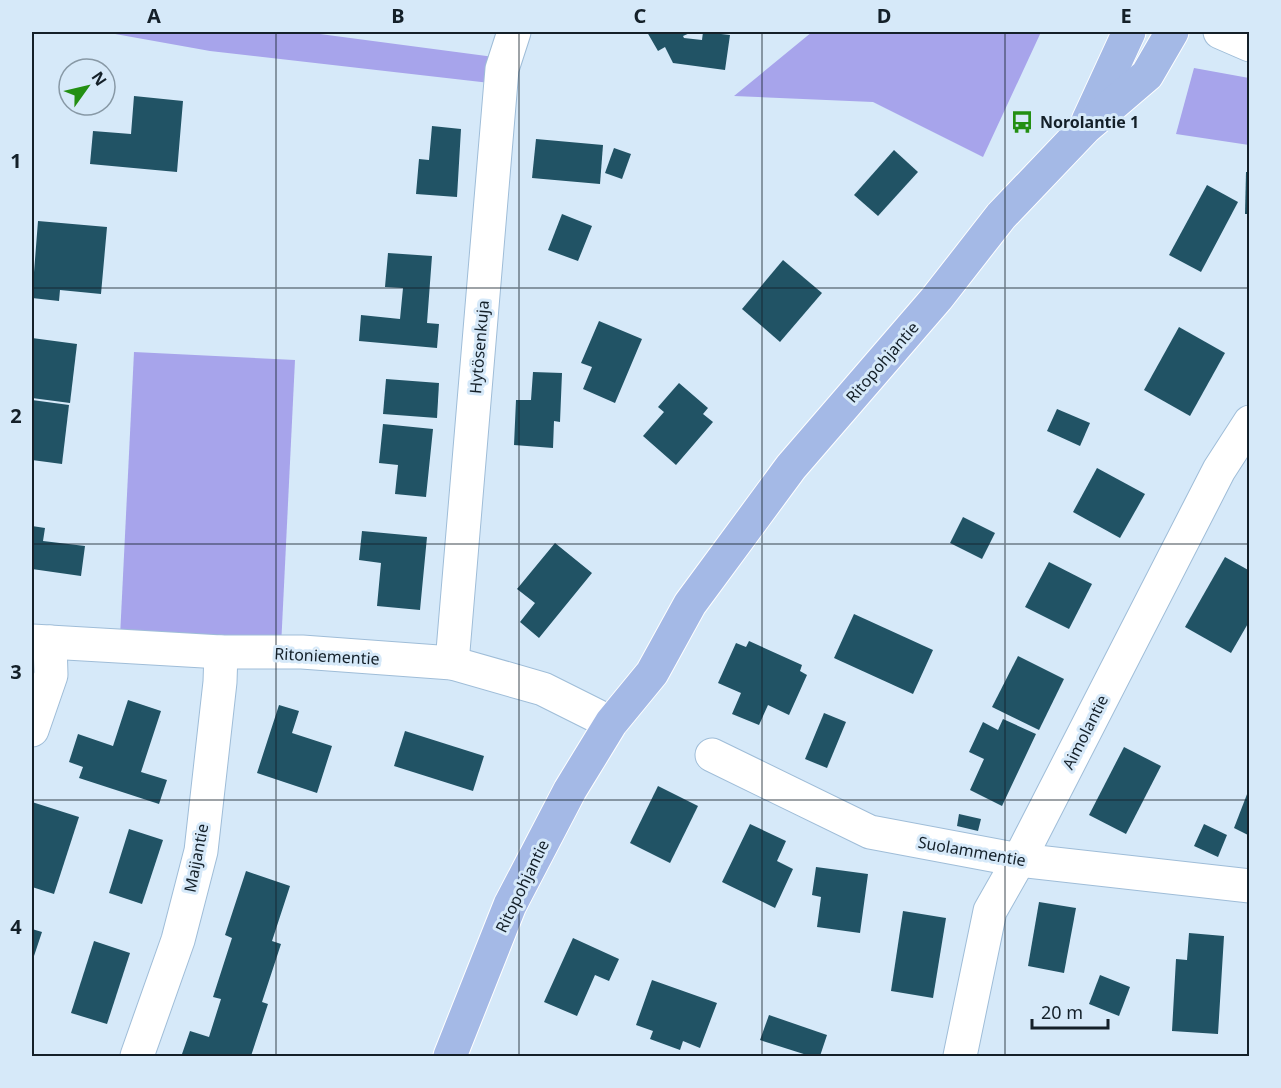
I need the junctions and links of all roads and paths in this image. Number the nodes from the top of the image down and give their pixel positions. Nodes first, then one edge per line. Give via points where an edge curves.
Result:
1 (514, 32) edge
2 (1129, 32) edge
3 (1172, 32) edge
4 (1220, 32) edge
5 (1250, 45) edge
6 (1085, 128) junction
7 (1250, 422) edge
8 (40, 642) edge
9 (221, 652) junction
10 (452, 663) junction
11 (611, 723) junction
12 (32, 730) edge
13 (712, 755) dead end
14 (1019, 860) junction
15 (1250, 886) edge
16 (137, 1056) edge
17 (450, 1056) edge
18 (960, 1056) edge

1 - 10 street, Hytösenkuja via 502,69
2 - 6 main road, Ritopohjantie
3 - 6 main road, Ritopohjantie via 1147,75
4 - 5 street
6 - 11 main road, Ritopohjantie via 1001,216 937,298 791,467 690,604 652,673
7 - 14 street, Aimolantie via 1214,480
8 - 9 street, Ritoniementie
8 - 12 street via 51,675
9 - 10 street, Ritoniementie via 302,652
9 - 16 street, Maijantie via 201,851 178,940
10 - 11 street, Ritoniementie via 543,689
11 - 17 main road, Ritopohjantie via 570,790 510,905
13 - 14 street, Suolammentie via 870,832
14 - 15 street, Suolammentie
14 - 18 street, Aimolantie via 990,911

